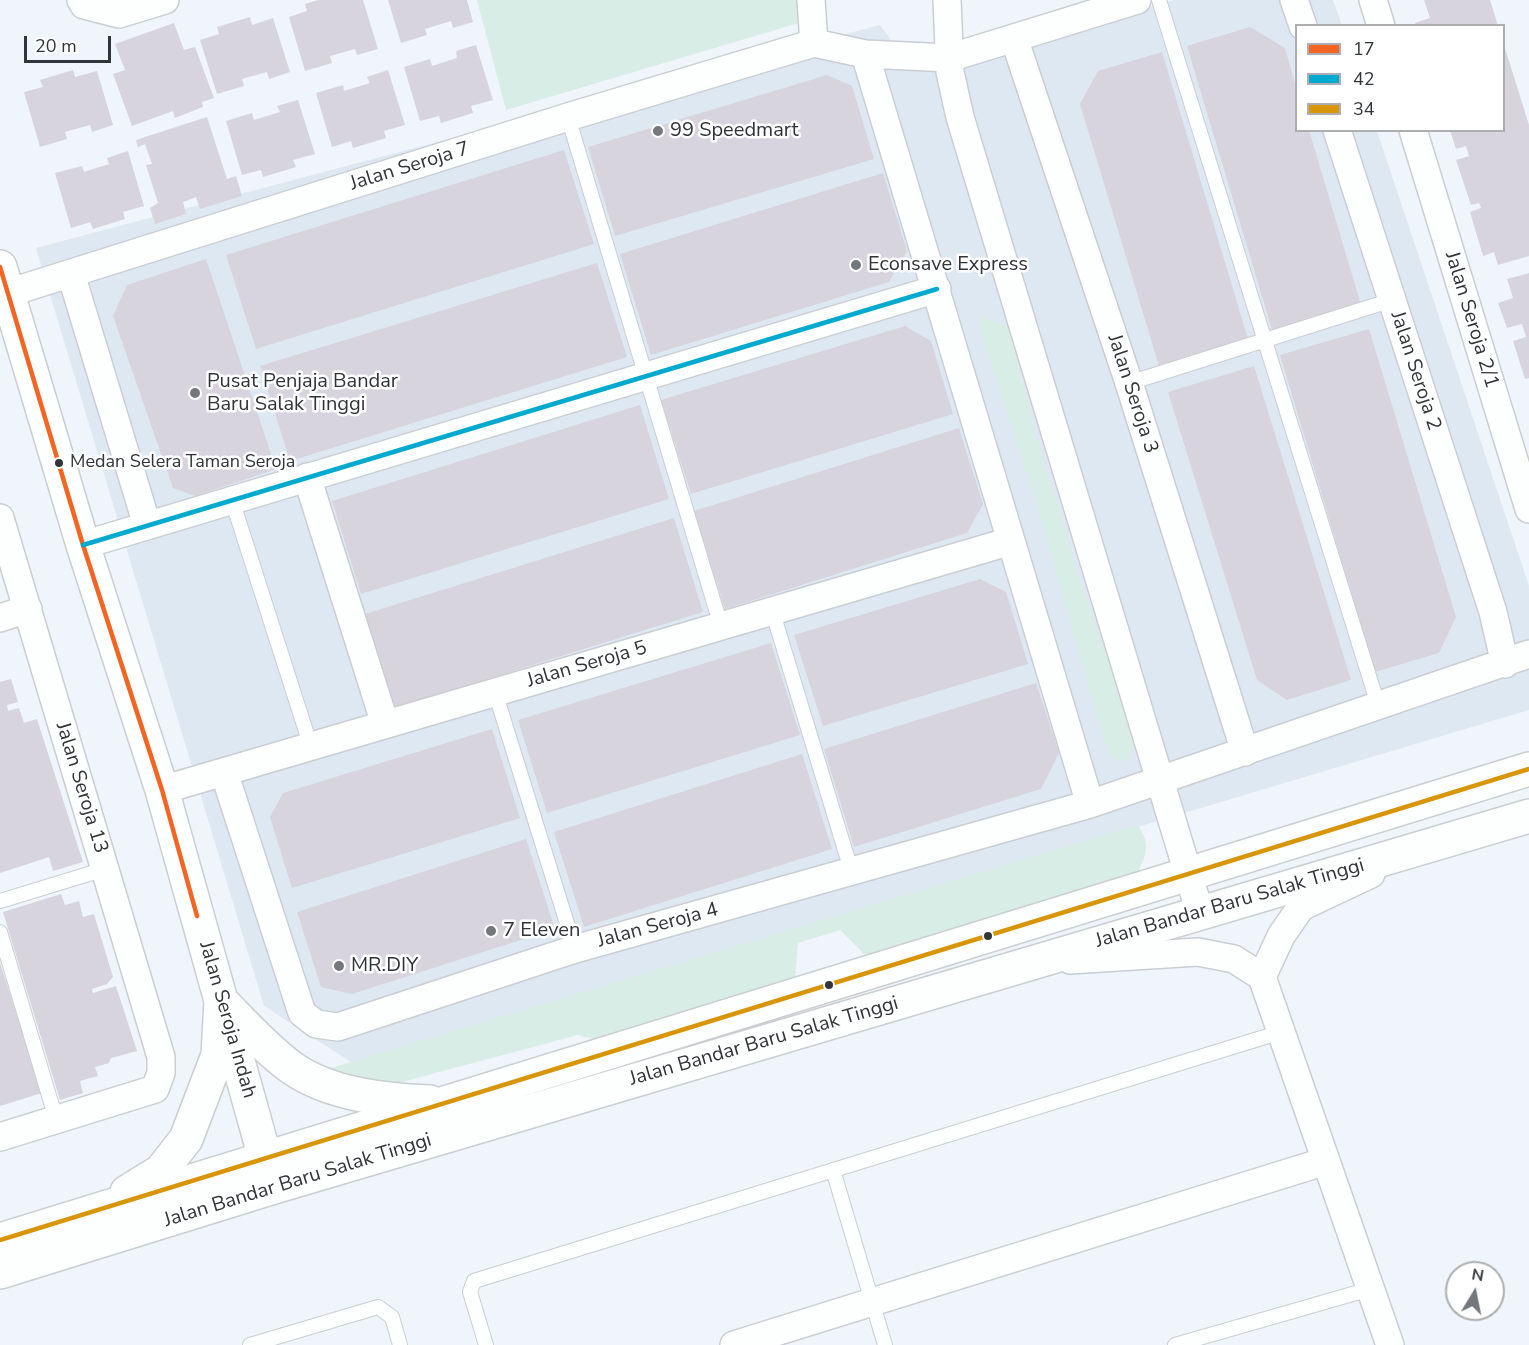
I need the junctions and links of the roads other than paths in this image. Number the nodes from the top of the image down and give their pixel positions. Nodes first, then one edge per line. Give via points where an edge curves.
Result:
1 (81, 0) edge
2 (165, 0) edge
3 (811, 0) edge
4 (947, 0) edge
5 (1137, 0) edge
6 (1159, 0) edge
7 (1294, 0) edge
8 (1373, 0) edge
9 (1302, 24) edge
10 (1380, 24) edge
11 (1014, 38) junction
12 (814, 43) junction
13 (865, 54) junction
14 (949, 58) junction
15 (568, 117) junction
16 (1338, 132) edge
17 (1414, 132) edge
18 (71, 274) junction
19 (4, 280) edge
20 (937, 289) junction
21 (1392, 300) junction
22 (1265, 340) junction
23 (645, 376) junction
24 (1129, 383) junction
25 (307, 477) junction
26 (232, 500) junction
27 (1529, 509) edge
28 (0, 518) edge
29 (147, 525) junction
30 (1011, 541) junction
31 (83, 544) junction
32 (28, 609) junction
33 (772, 610) junction
34 (0, 618) edge
35 (721, 626) junction
36 (1517, 659) edge
37 (495, 692) junction
38 (1379, 708) junction
39 (385, 724) junction
40 (310, 747) junction
41 (1245, 752) junction
42 (1529, 768) edge
43 (224, 771) junction
44 (1159, 781) junction
45 (162, 790) junction
46 (1090, 804) junction
47 (1529, 816) edge
48 (1442, 841) junction
49 (105, 869) junction
50 (852, 873) junction
51 (1186, 873) junction
52 (0, 901) edge
53 (1200, 913) junction
54 (0, 932) edge
55 (575, 949) junction
56 (1033, 963) junction
57 (1262, 977) junction
58 (221, 1001) junction
59 (1281, 1032) junction
60 (448, 1103) junction
61 (56, 1119) junction
62 (0, 1137) edge
63 (1326, 1161) junction
64 (833, 1170) junction
65 (270, 1173) junction
66 (92, 1213) junction
67 (0, 1240) edge
68 (0, 1272) edge
69 (1370, 1289) junction
70 (872, 1302) junction
71 (250, 1345) edge
72 (400, 1345) edge
73 (486, 1345) edge
74 (734, 1345) edge
75 (885, 1345) edge
76 (1175, 1345) edge
77 (1390, 1345) edge

1 - 2 street via 84,5 119,14
3 - 12 street
4 - 14 street
5 - 11 street
6 - 22 lane
7 - 9 street
8 - 10 street
11 - 14 street
11 - 24 street, Jalan Seroja 3
12 - 13 street
12 - 15 street, Jalan Seroja 7
13 - 14 street
13 - 20 street
14 - 44 street via 960,117
15 - 18 street, Jalan Seroja 7
15 - 23 lane
16 - 21 street, Jalan Seroja 2
17 - 27 street, Jalan Seroja 2/1
18 - 19 street, Jalan Seroja 7
18 - 29 street
19 - 31 main road, Jalan Seroja Indah
20 - 23 street
20 - 30 street
21 - 22 lane
21 - 36 street, Jalan Seroja 2 via 1493,612
22 - 24 lane
22 - 38 lane
23 - 25 street
23 - 35 lane
24 - 41 street, Jalan Seroja 3
25 - 26 street
25 - 39 street
26 - 29 street
26 - 40 lane
28 - 32 street, Jalan Seroja 13
29 - 31 street
30 - 33 street, Jalan Seroja 5
30 - 46 street
31 - 45 main road, Jalan Seroja Indah
32 - 34 street
32 - 49 street, Jalan Seroja 13
33 - 35 street, Jalan Seroja 5
33 - 50 lane
35 - 37 street, Jalan Seroja 5
36 - 38 street, Jalan Seroja 4
37 - 39 street, Jalan Seroja 5
37 - 55 lane
38 - 41 street, Jalan Seroja 4
39 - 40 street, Jalan Seroja 5
40 - 43 street, Jalan Seroja 5
41 - 44 street, Jalan Seroja 4
42 - 51 main road, Jalan Bandar Baru Salak Tinggi
43 - 45 street, Jalan Seroja 5
43 - 55 street, Jalan Seroja 4 via 302,1013 316,1024 338,1027
44 - 46 street, Jalan Seroja 4
44 - 51 street
45 - 58 main road, Jalan Seroja Indah
46 - 50 street, Jalan Seroja 4
47 - 48 main road, Jalan Bandar Baru Salak Tinggi
48 - 53 main road, Jalan Bandar Baru Salak Tinggi
48 - 57 street via 1301,907 1281,936
49 - 52 lane
49 - 61 street, Jalan Seroja 13 via 161,1057 161,1073 155,1089
50 - 55 street, Jalan Seroja 4
51 - 53 street
51 - 60 main road, Jalan Bandar Baru Salak Tinggi
53 - 56 main road, Jalan Bandar Baru Salak Tinggi
54 - 61 lane
56 - 57 street via 1198,952 1234,959
56 - 65 main road, Jalan Bandar Baru Salak Tinggi
57 - 59 street
58 - 60 main road via 266,1046 294,1069 322,1084 396,1100
58 - 65 main road, Jalan Seroja Indah
58 - 66 main road via 218,1055 186,1139 161,1171
59 - 63 street
59 - 64 lane
60 - 65 main road, Jalan Bandar Baru Salak Tinggi
61 - 62 street
63 - 69 street
63 - 70 street
64 - 70 lane
64 - 73 lane via 474,1281 470,1292
65 - 66 main road, Jalan Bandar Baru Salak Tinggi
65 - 68 main road, Jalan Bandar Baru Salak Tinggi
66 - 67 main road, Jalan Bandar Baru Salak Tinggi
69 - 76 lane
69 - 77 street
70 - 74 street
70 - 75 lane
71 - 72 lane via 378,1307 392,1317

